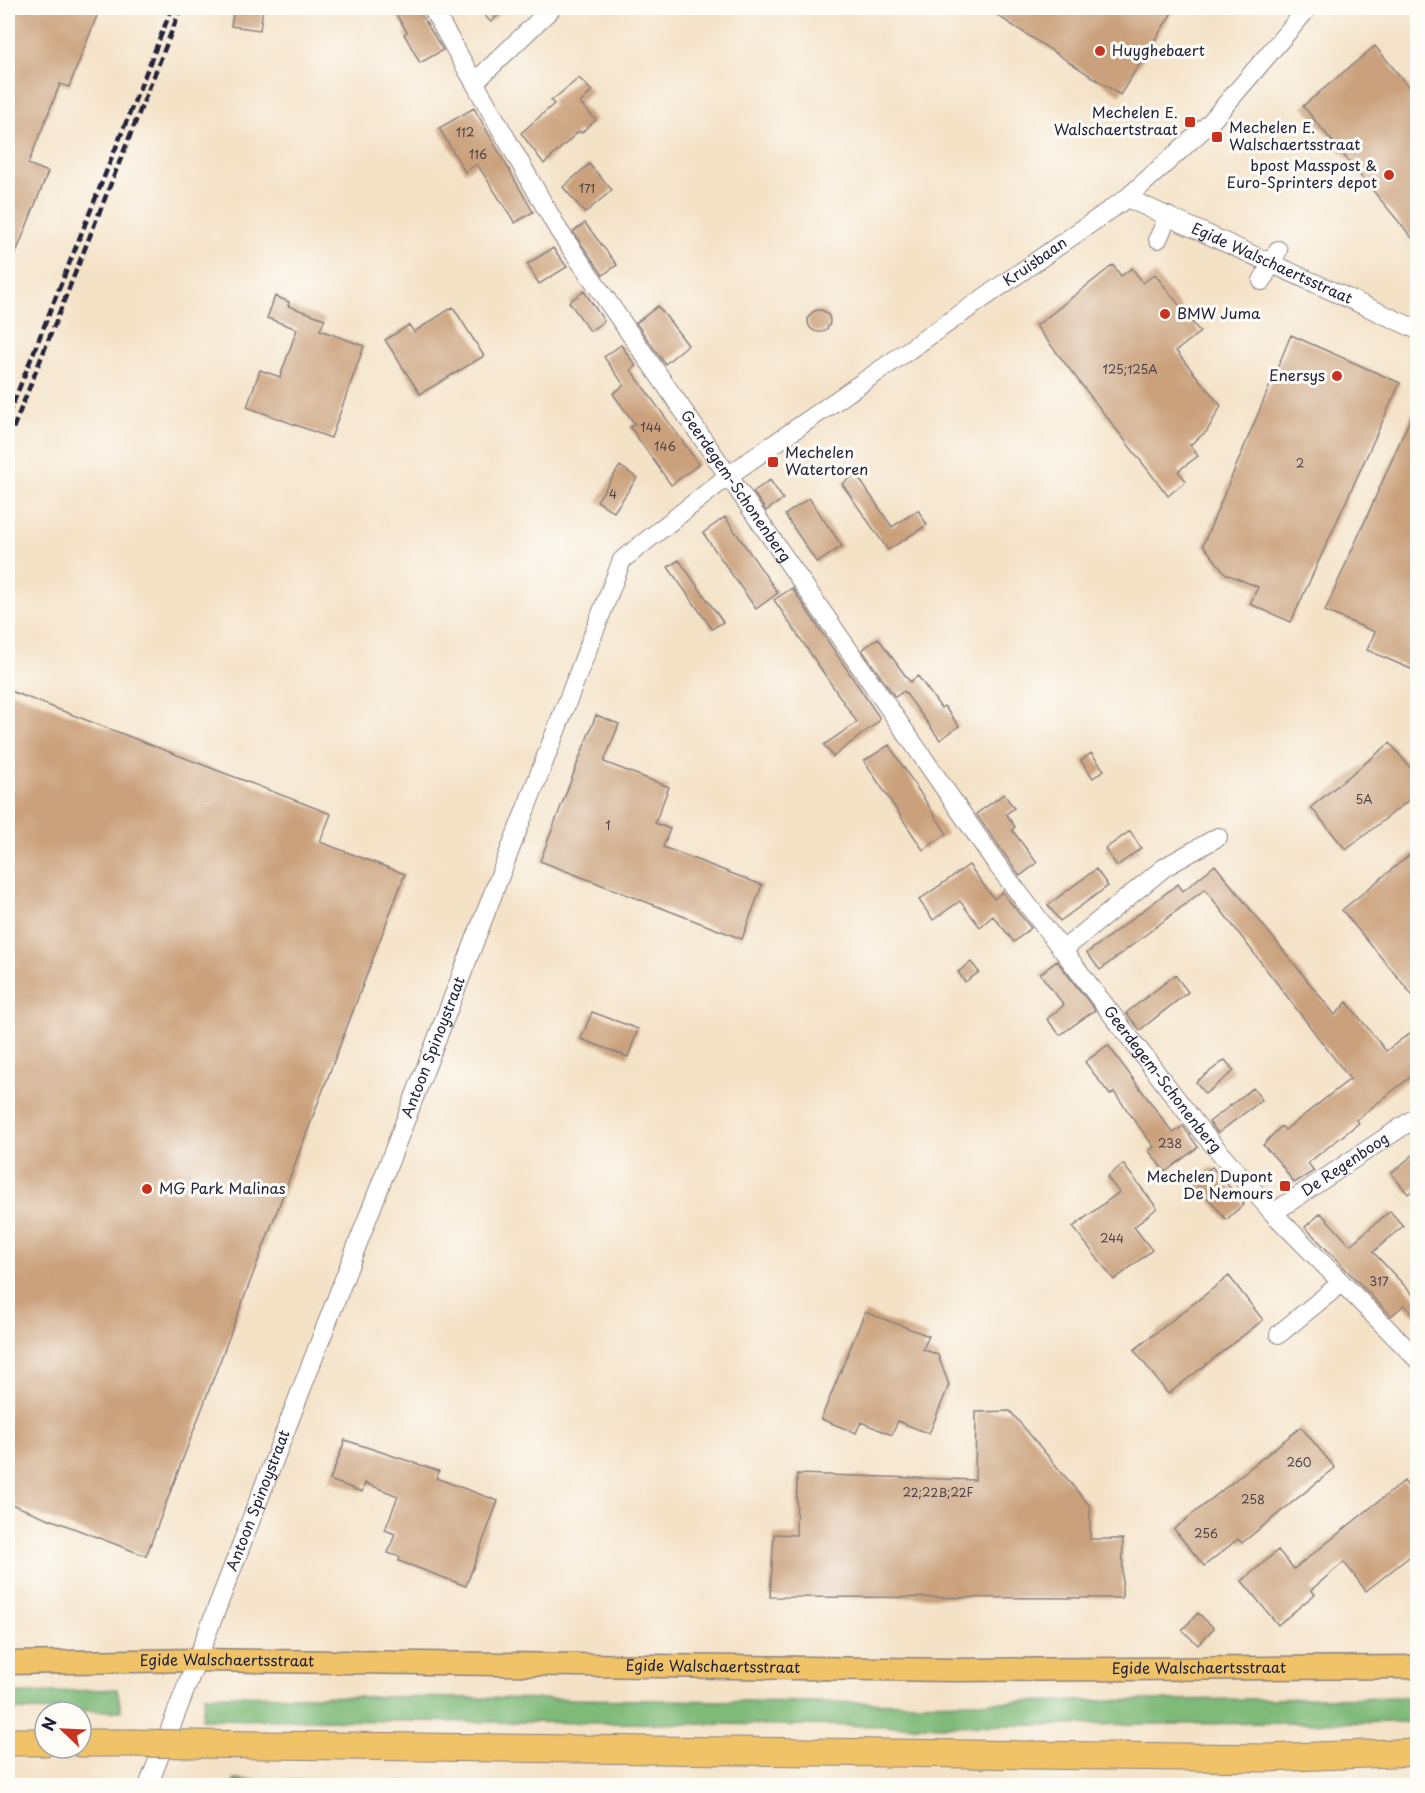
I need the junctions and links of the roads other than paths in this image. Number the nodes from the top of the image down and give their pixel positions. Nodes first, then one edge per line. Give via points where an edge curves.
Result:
1 (432, 8) edge
2 (552, 8) edge
3 (1308, 8) edge
4 (475, 82) junction
5 (1127, 198) junction
6 (1168, 216) junction
7 (1158, 239) dead end
8 (1274, 256) junction
9 (1262, 281) dead end
10 (1418, 330) edge
11 (728, 476) junction
12 (1218, 837) dead end
13 (1064, 949) junction
14 (1418, 1116) edge
15 (1273, 1213) junction
16 (1340, 1284) junction
17 (1279, 1334) dead end
18 (1418, 1360) edge
19 (196, 1660) junction
20 (8, 1663) edge
21 (1418, 1667) edge
22 (8, 1742) edge
23 (33, 1742) edge
24 (93, 1743) edge
25 (1418, 1752) edge
26 (148, 1785) edge

1 - 4 street, Geerdegem-Schonenberg
2 - 4 street
3 - 5 street, Kruisbaan via 1209,124
4 - 11 street, Geerdegem-Schonenberg via 559,231
5 - 6 street, Egide Walschaertsstraat
5 - 11 street, Kruisbaan
6 - 7 street
6 - 8 street, Egide Walschaertsstraat
8 - 9 street
8 - 10 street, Egide Walschaertsstraat
11 - 13 street, Geerdegem-Schonenberg via 998,866
11 - 19 street, Antoon Spinoystraat via 622,560
12 - 13 street via 1165,867
13 - 15 street, Geerdegem-Schonenberg via 1202,1132
14 - 15 street, De Regenboog
15 - 16 street, Geerdegem-Schonenberg
16 - 17 street
16 - 18 street, Geerdegem-Schonenberg
19 - 20 main road, Egide Walschaertsstraat
19 - 21 main road, Egide Walschaertsstraat via 954,1670
19 - 26 street, Antoon Spinoystraat
22 - 23 highway
24 - 25 highway, bridge via 1266,1758

